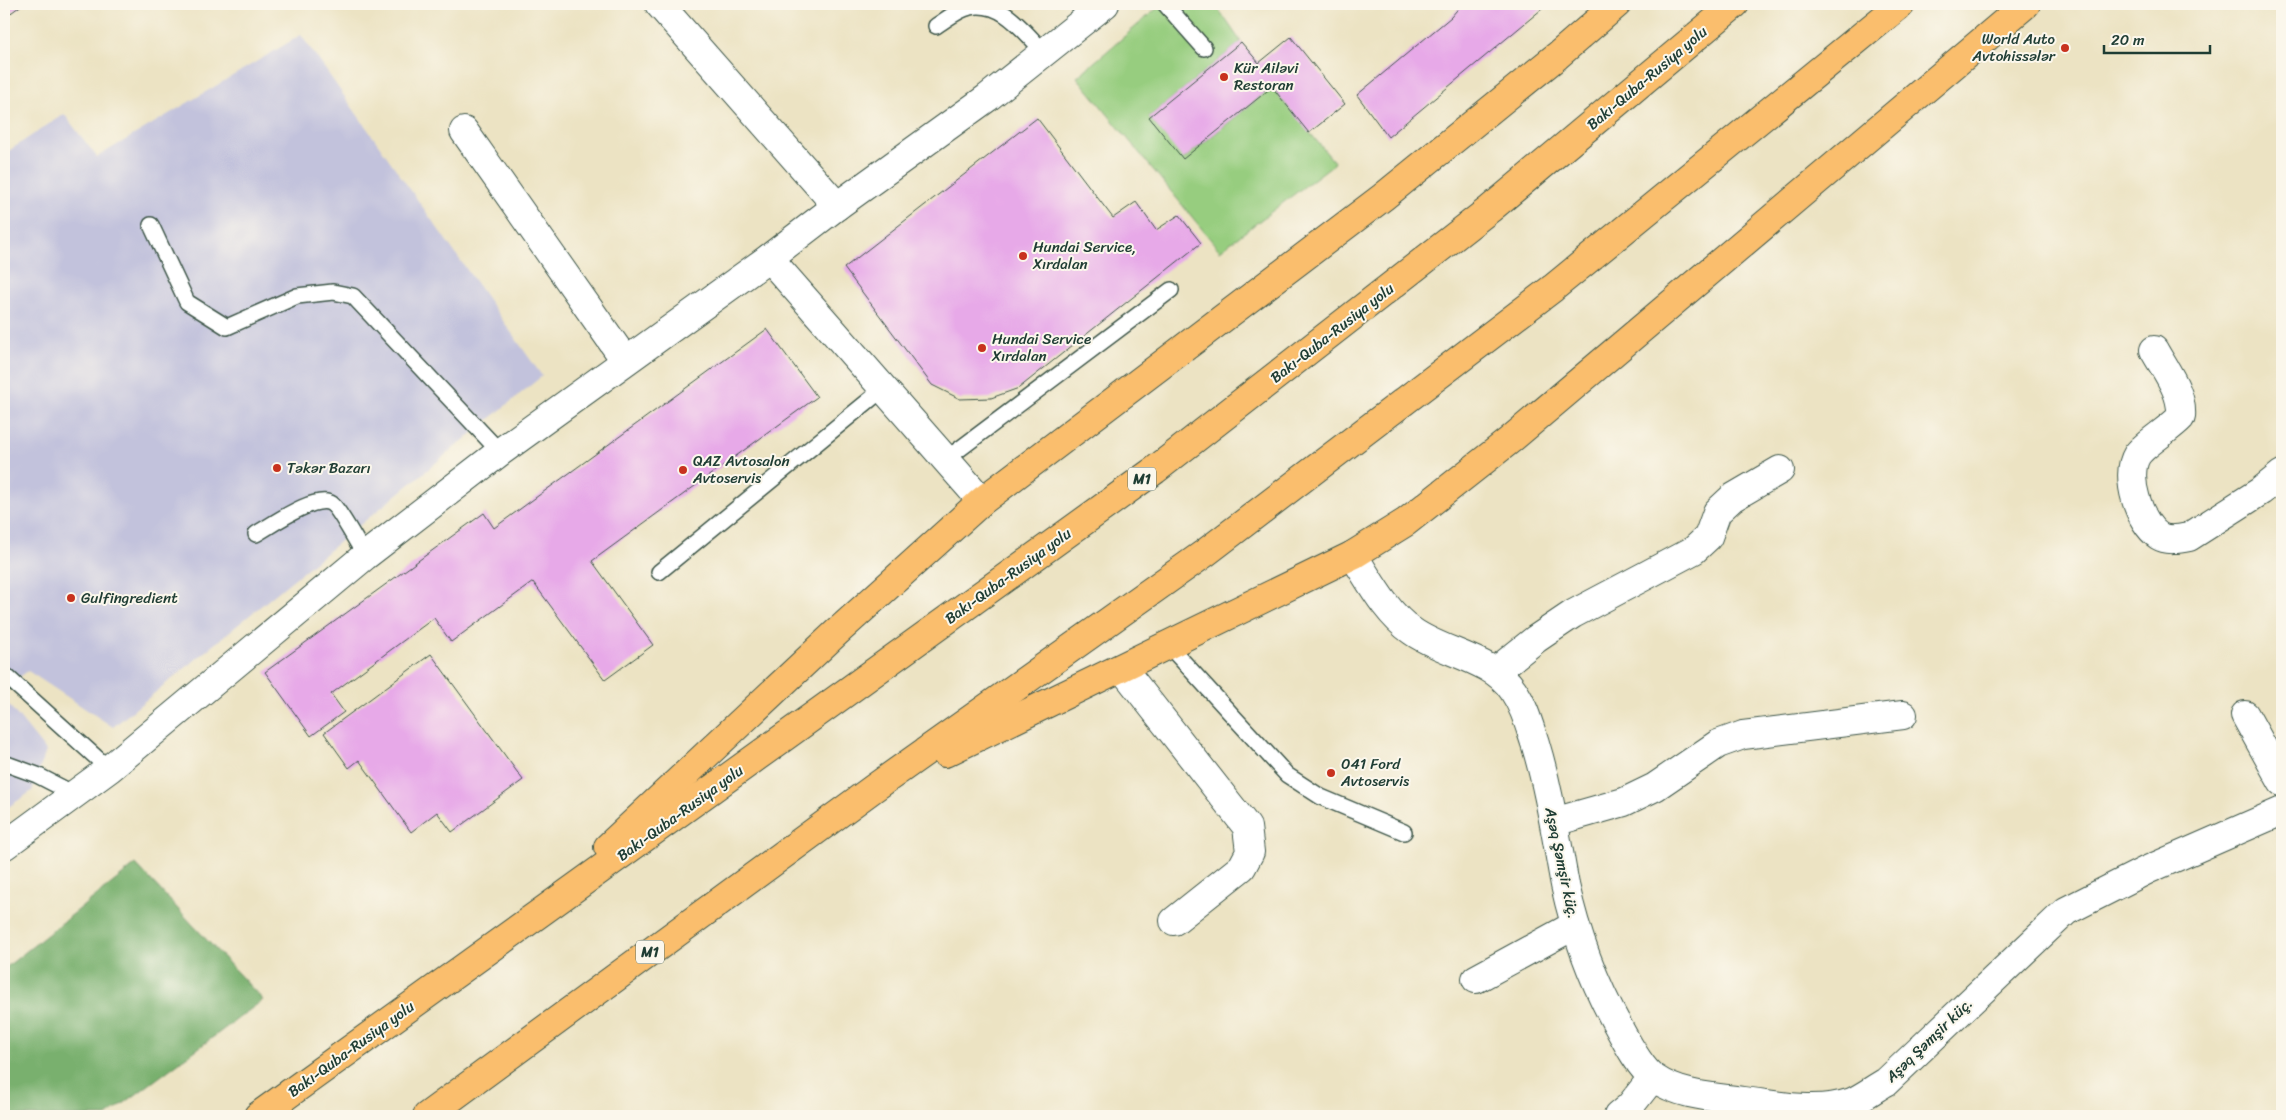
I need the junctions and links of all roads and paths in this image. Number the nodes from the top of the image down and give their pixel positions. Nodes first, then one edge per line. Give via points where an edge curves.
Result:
1 (659, 4) edge
2 (1166, 4) edge
3 (1617, 4) edge
4 (1734, 4) edge
5 (1901, 4) edge
6 (2026, 4) edge
7 (1090, 8) edge
8 (936, 26) dead end
9 (1204, 48) dead end
10 (1044, 53) junction
11 (464, 131) dead end
12 (837, 206) junction
13 (151, 225) dead end
14 (770, 258) junction
15 (1172, 290) dead end
16 (2154, 350) dead end
17 (625, 360) junction
18 (883, 389) junction
19 (500, 452) junction
20 (945, 460) junction
21 (1780, 470) dead end
22 (2282, 474) edge
23 (982, 501) junction
24 (256, 534) dead end
25 (1353, 555) junction
26 (364, 556) junction
27 (659, 572) dead end
28 (1168, 645) junction
29 (1122, 668) junction
30 (1496, 671) junction
31 (4, 674) edge
32 (1903, 715) dead end
33 (2245, 715) dead end
34 (4, 763) edge
35 (109, 769) junction
36 (2282, 782) edge
37 (874, 788) junction
38 (74, 794) junction
39 (2282, 811) edge
40 (1554, 822) junction
41 (1404, 832) dead end
42 (4, 846) edge
43 (1174, 921) dead end
44 (526, 924) junction
45 (1575, 925) junction
46 (1476, 979) dead end
47 (1652, 1078) junction
48 (1805, 1113) edge
49 (258, 1116) edge
50 (427, 1116) edge
51 (1618, 1116) edge

1 - 12 street
2 - 9 lane
3 - 23 highway via 1383,197
4 - 44 highway, Bakı-Quba-Rusiya yolu / M1 via 1490,209 1155,470
5 - 37 highway, M1 via 1553,288 1205,553
6 - 25 highway via 1510,440 1406,522
7 - 10 street
8 - 10 lane via 968,7 985,5 1006,13
10 - 12 street
11 - 17 street
12 - 14 street
13 - 19 lane via 187,302 227,327 297,296 333,292 354,296
14 - 17 street
14 - 18 street
15 - 20 lane
16 - 22 street via 2177,390 2182,406 2181,417 2138,454 2131,468 2132,487 2148,527 2160,537 2175,540 2189,537
17 - 19 street
18 - 20 street
18 - 27 lane
19 - 26 street
20 - 23 street
21 - 30 street via 1732,498 1717,512 1708,537 1694,550 1573,614
23 - 44 highway
24 - 26 lane via 322,500 333,504
25 - 28 highway
25 - 30 street, Aşəq Şəmşir küç. via 1396,618 1412,631
26 - 35 street
28 - 29 highway
28 - 41 lane via 1287,775 1322,797
29 - 37 highway
29 - 43 street via 1247,827 1250,852 1242,867
30 - 40 street, Aşəq Şəmşir küç. via 1513,689 1526,715
31 - 35 lane
32 - 40 street via 1743,734 1718,744 1655,787 1624,802
33 - 36 street
34 - 38 lane via 38,775
35 - 38 street
37 - 50 highway, M1
38 - 42 street
39 - 48 street, Aşəq Şəmşir küç. via 2147,870 2066,910 1886,1082 1853,1101
40 - 45 street, Aşəq Şəmşir küç.
44 - 49 highway, Bakı-Quba-Rusiya yolu / M1
45 - 46 street
45 - 47 street, Aşəq Şəmşir küç. via 1610,1012
47 - 48 street, Aşəq Şəmşir küç. via 1676,1090
47 - 51 street

